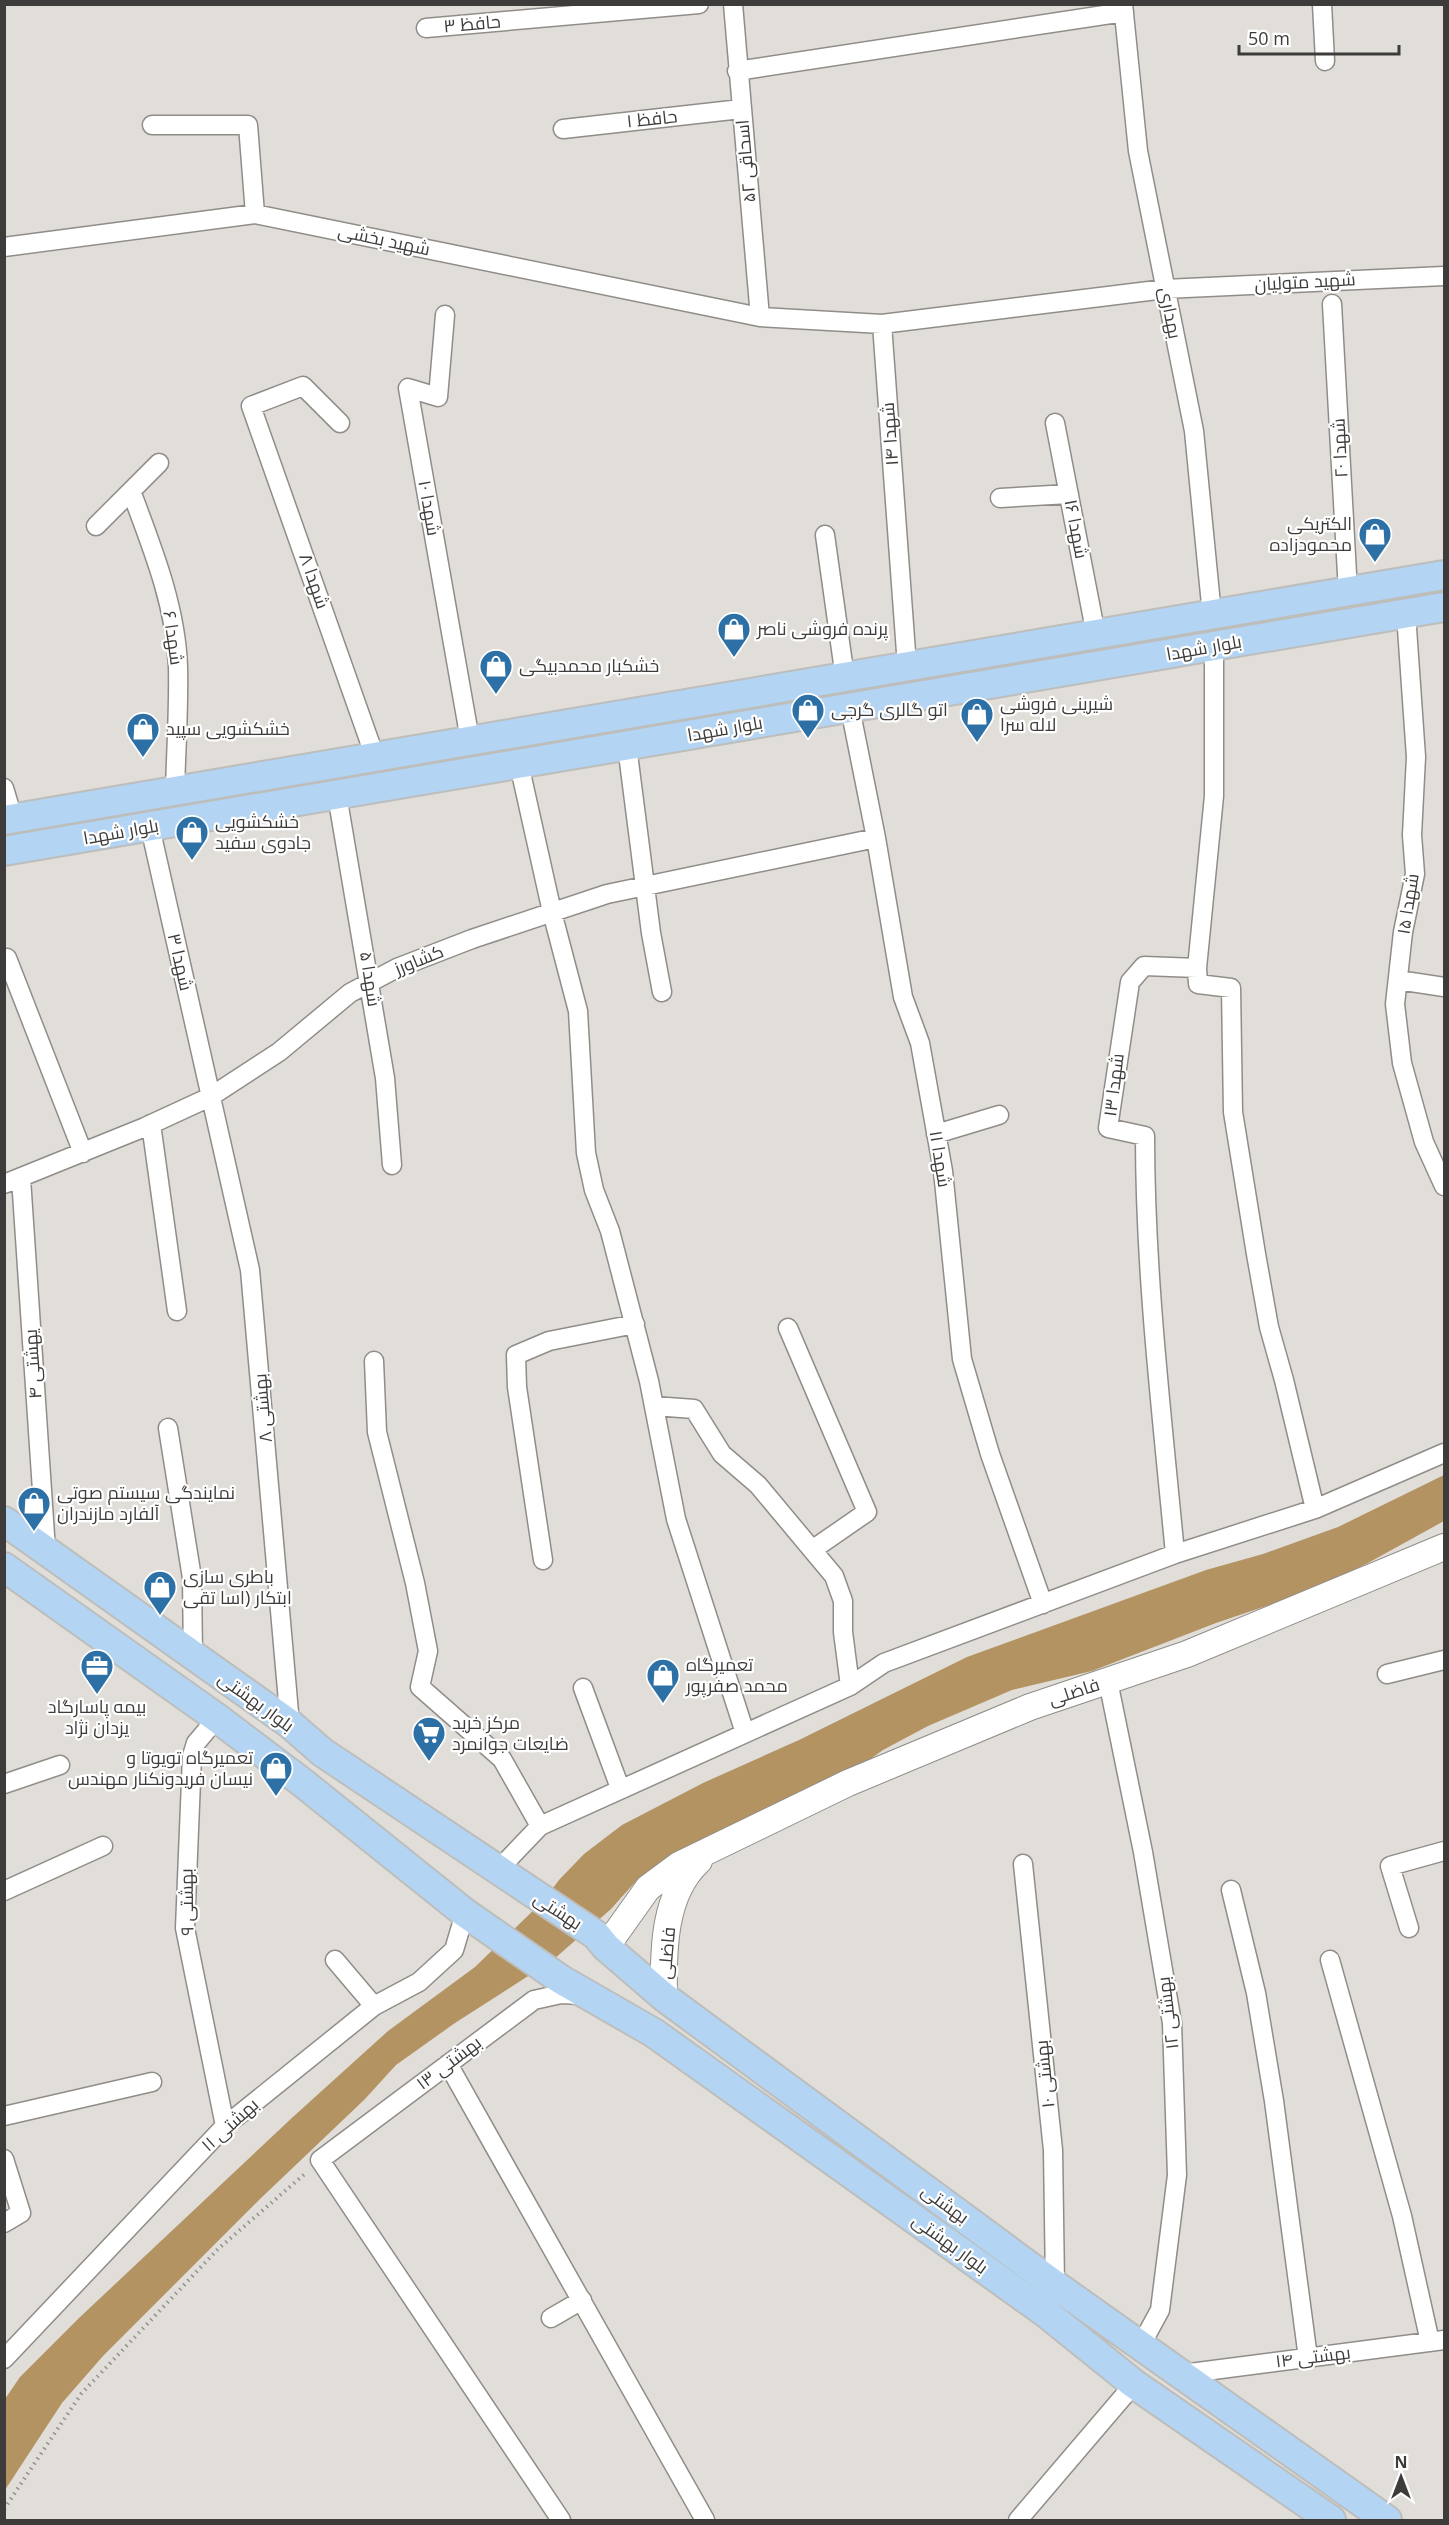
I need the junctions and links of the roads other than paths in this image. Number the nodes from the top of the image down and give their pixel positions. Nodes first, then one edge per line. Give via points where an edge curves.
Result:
1 (699, 4) edge
2 (733, 4) edge
3 (1322, 4) edge
4 (1124, 8) edge
5 (426, 28) dead end
6 (1325, 61) dead end
7 (737, 71) junction
8 (741, 109) junction
9 (152, 125) dead end
10 (563, 129) dead end
11 (255, 214) junction
12 (4, 247) edge
13 (1444, 276) edge
14 (1165, 289) junction
15 (1332, 304) dead end
16 (445, 315) dead end
17 (760, 317) junction
18 (882, 324) junction
19 (340, 423) dead end
20 (1055, 423) dead end
21 (159, 463) dead end
22 (131, 491) junction
23 (1069, 494) junction
24 (1000, 498) dead end
25 (96, 526) dead end
26 (825, 535) dead end
27 (1444, 575) edge
28 (1348, 592) junction
29 (1444, 607) edge
30 (1406, 614) junction
31 (1212, 615) junction
32 (1096, 635) junction
33 (1214, 646) junction
34 (907, 666) junction
35 (845, 678) junction
36 (850, 708) junction
37 (470, 741) junction
38 (627, 746) junction
39 (375, 757) junction
40 (519, 764) junction
41 (4, 788) edge
42 (174, 791) junction
43 (338, 795) junction
44 (9, 819) edge
45 (150, 827) junction
46 (876, 838) junction
47 (4, 851) edge
48 (646, 885) junction
49 (552, 912) junction
50 (7, 958) dead end
51 (1197, 968) junction
52 (1398, 980) junction
53 (371, 981) junction
54 (1444, 987) edge
55 (662, 992) dead end
56 (210, 1096) junction
57 (999, 1115) dead end
58 (151, 1124) junction
59 (936, 1134) junction
60 (83, 1153) junction
61 (392, 1165) dead end
62 (13, 1181) edge
63 (1444, 1186) edge
64 (177, 1311) dead end
65 (634, 1324) junction
66 (788, 1328) dead end
67 (374, 1361) dead end
68 (654, 1406) junction
69 (168, 1428) dead end
70 (1444, 1453) edge
71 (1315, 1509) junction
72 (4, 1521) edge
73 (1444, 1547) edge
74 (45, 1550) junction
75 (813, 1550) junction
76 (1175, 1554) junction
77 (543, 1560) dead end
78 (4, 1567) edge
79 (1043, 1604) junction
80 (193, 1656) junction
81 (1444, 1660) edge
82 (1388, 1674) dead end
83 (1108, 1681) junction
84 (850, 1686) junction
85 (583, 1688) dead end
86 (217, 1718) junction
87 (290, 1724) junction
88 (745, 1734) junction
89 (322, 1752) junction
90 (60, 1765) dead end
91 (360, 1777) junction
92 (303, 1783) junction
93 (4, 1784) edge
94 (620, 1788) junction
95 (335, 1808) junction
96 (540, 1826) junction
97 (103, 1846) dead end
98 (710, 1850) junction
99 (1444, 1851) edge
100 (1023, 1864) dead end
101 (504, 1875) junction
102 (1231, 1890) dead end
103 (4, 1891) edge
104 (471, 1917) junction
105 (1409, 1928) dead end
106 (601, 1941) junction
107 (335, 1960) dead end
108 (1330, 1960) dead end
109 (589, 1996) junction
110 (664, 1997) junction
111 (374, 2006) junction
112 (448, 2064) junction
113 (152, 2082) dead end
114 (4, 2116) edge
115 (225, 2126) junction
116 (4, 2159) edge
117 (4, 2223) edge
118 (1056, 2285) junction
119 (582, 2300) junction
120 (551, 2318) dead end
121 (1437, 2341) edge
122 (1141, 2345) junction
123 (1308, 2358) junction
124 (4, 2359) edge
125 (1182, 2374) junction
126 (1134, 2384) junction
127 (561, 2520) edge
128 (705, 2520) edge
129 (1018, 2520) edge
130 (1331, 2520) edge
131 (1387, 2520) edge

1 - 5 street, حافظ ۳
2 - 7 street, اسحاقی ۵۲
3 - 6 street
4 - 7 street
4 - 14 street, بهداری via 1138,151
7 - 8 street, اسحاقی ۵۲
8 - 10 street, حافظ ۱
8 - 17 street, اسحاقی ۵۲
9 - 11 street via 248,125
11 - 12 street, شهید بخشی
11 - 17 street, شهید بخشی
13 - 14 street, شهید متولیان
14 - 18 street, شهید متولیان
14 - 31 street, بهداری via 1194,431
15 - 28 street, شهدا ۲۰
16 - 37 street, شهدا ۱۰ via 438,397 408,388
17 - 18 street
18 - 34 street, شهدا ۱۴
19 - 39 street, شهدا ۸ via 303,386 251,406
20 - 23 street, شهدا ۱۶
21 - 22 street
22 - 25 street
22 - 42 street, شهدا ۶ via 156,557 172,616 178,666
23 - 24 street
23 - 32 street, شهدا ۱۶
26 - 35 street
27 - 28 main road, بلوار شهدا
28 - 31 main road, بلوار شهدا
29 - 30 main road, بلوار شهدا
30 - 33 main road, بلوار شهدا
30 - 52 street, شهدا ۱۵ via 1416,757 1415,874
31 - 32 main road, بلوار شهدا
32 - 34 main road, بلوار شهدا
33 - 36 main road, بلوار شهدا
33 - 51 street via 1214,796
34 - 35 main road, بلوار شهدا
35 - 37 main road, بلوار شهدا
36 - 38 main road, بلوار شهدا
36 - 46 street, شهدا ۱۱
37 - 39 main road, بلوار شهدا
38 - 40 main road, بلوار شهدا
38 - 48 street
39 - 42 main road, بلوار شهدا
40 - 43 main road, بلوار شهدا
40 - 49 street
41 - 44 street
42 - 44 main road, بلوار شهدا
43 - 45 main road, بلوار شهدا
43 - 53 street, شهدا ۵
45 - 47 main road, بلوار شهدا
45 - 56 street, شهدا ۳
46 - 48 street, کشاورز
46 - 59 street, شهدا ۱۱ via 903,998 920,1043
48 - 49 street, کشاورز
48 - 55 street
49 - 53 street, کشاورز via 472,939
49 - 65 street via 578,1011 586,1153
50 - 60 street
51 - 71 street via 1198,984 1231,988 1233,1112 1269,1327
51 - 76 street, شهدا ۱۳ via 1144,966 1130,982 1108,1128 1145,1136 1152,1308
52 - 54 street
52 - 63 street, شهدا ۱۵ via 1395,1004 1402,1063 1424,1142
53 - 56 street, کشاورز via 350,993 279,1052
53 - 61 street, شهدا ۵
56 - 58 street, کشاورز
56 - 87 street, بهشتی ۸ via 251,1278
57 - 59 street
58 - 60 street, کشاورز
58 - 64 street
59 - 79 street, شهدا ۱۱ via 962,1359 990,1454
60 - 62 street, کشاورز
62 - 74 street, یهشتی ۴
65 - 68 street
65 - 77 street via 549,1341 516,1355 517,1388
66 - 75 street via 867,1512
67 - 96 street via 377,1432 428,1651 420,1687 502,1758
68 - 75 street via 694,1408 722,1454 758,1485
68 - 88 street via 676,1519
69 - 80 street via 192,1578
70 - 71 street
71 - 76 street
72 - 74 main road, بلوار بهشتی
73 - 83 main road, فاضلی via 1187,1654
74 - 80 main road, بلوار بهشتی
75 - 84 street via 834,1576 843,1601
76 - 79 street
78 - 86 main road, بلوار بهشتی
79 - 84 street via 884,1663
80 - 87 main road, بلوار بهشتی
81 - 82 street
83 - 98 main road, فاضلی via 1030,1707 849,1783
83 - 122 street, بهشتی ۱۲ via 1172,2023 1177,2175 1160,2310
84 - 88 street
85 - 94 street
86 - 92 main road, بلوار بهشتی
86 - 115 street, بهشتی ۹ via 196,1743 192,1756 185,1928
87 - 89 main road, بلوار بهشتی
88 - 94 street
89 - 91 main road, بلوار بهشتی
89 - 92 main road
90 - 93 street
91 - 95 main road
91 - 101 main road, بلوار بهشتی
92 - 95 main road, بلوار بهشتی
94 - 96 street
95 - 104 main road, بلوار بهشتی
96 - 101 street
97 - 103 street
98 - 106 main road, فاضلی via 679,1865 648,1888
98 - 110 main road, فاضلی via 684,1875 673,1903 663,1971
99 - 105 street via 1390,1866
100 - 118 street, بهشتی ۱۰ via 1053,2150
101 - 106 main road, بهشتی
102 - 123 street via 1256,1993 1274,2101
104 - 109 main road, بلوار بهشتی
104 - 111 street, بهشتی ۱۱ via 454,1950 419,1982
106 - 110 main road, بهشتی
107 - 111 street
108 - 121 street
109 - 112 street, بهشتی ۱۳ via 561,1994 534,2000
109 - 126 main road, بلوار بهشتی via 673,2046 1046,2313
110 - 118 main road, بهشتی
111 - 115 street, بهشتی ۱۱
112 - 119 street
112 - 127 street, بهشتی ۱۳ via 320,2160
113 - 114 street
115 - 124 street, بهشتی ۱۱
116 - 117 street via 21,2213
118 - 122 main road, بهشتی
119 - 120 street
119 - 128 street
121 - 123 street, بهشتی ۱۴
122 - 125 main road, بهشتی
123 - 125 street, بهشتی ۱۴
125 - 131 main road, بهشتی
126 - 129 street
126 - 130 main road, بلوار بهشتی

